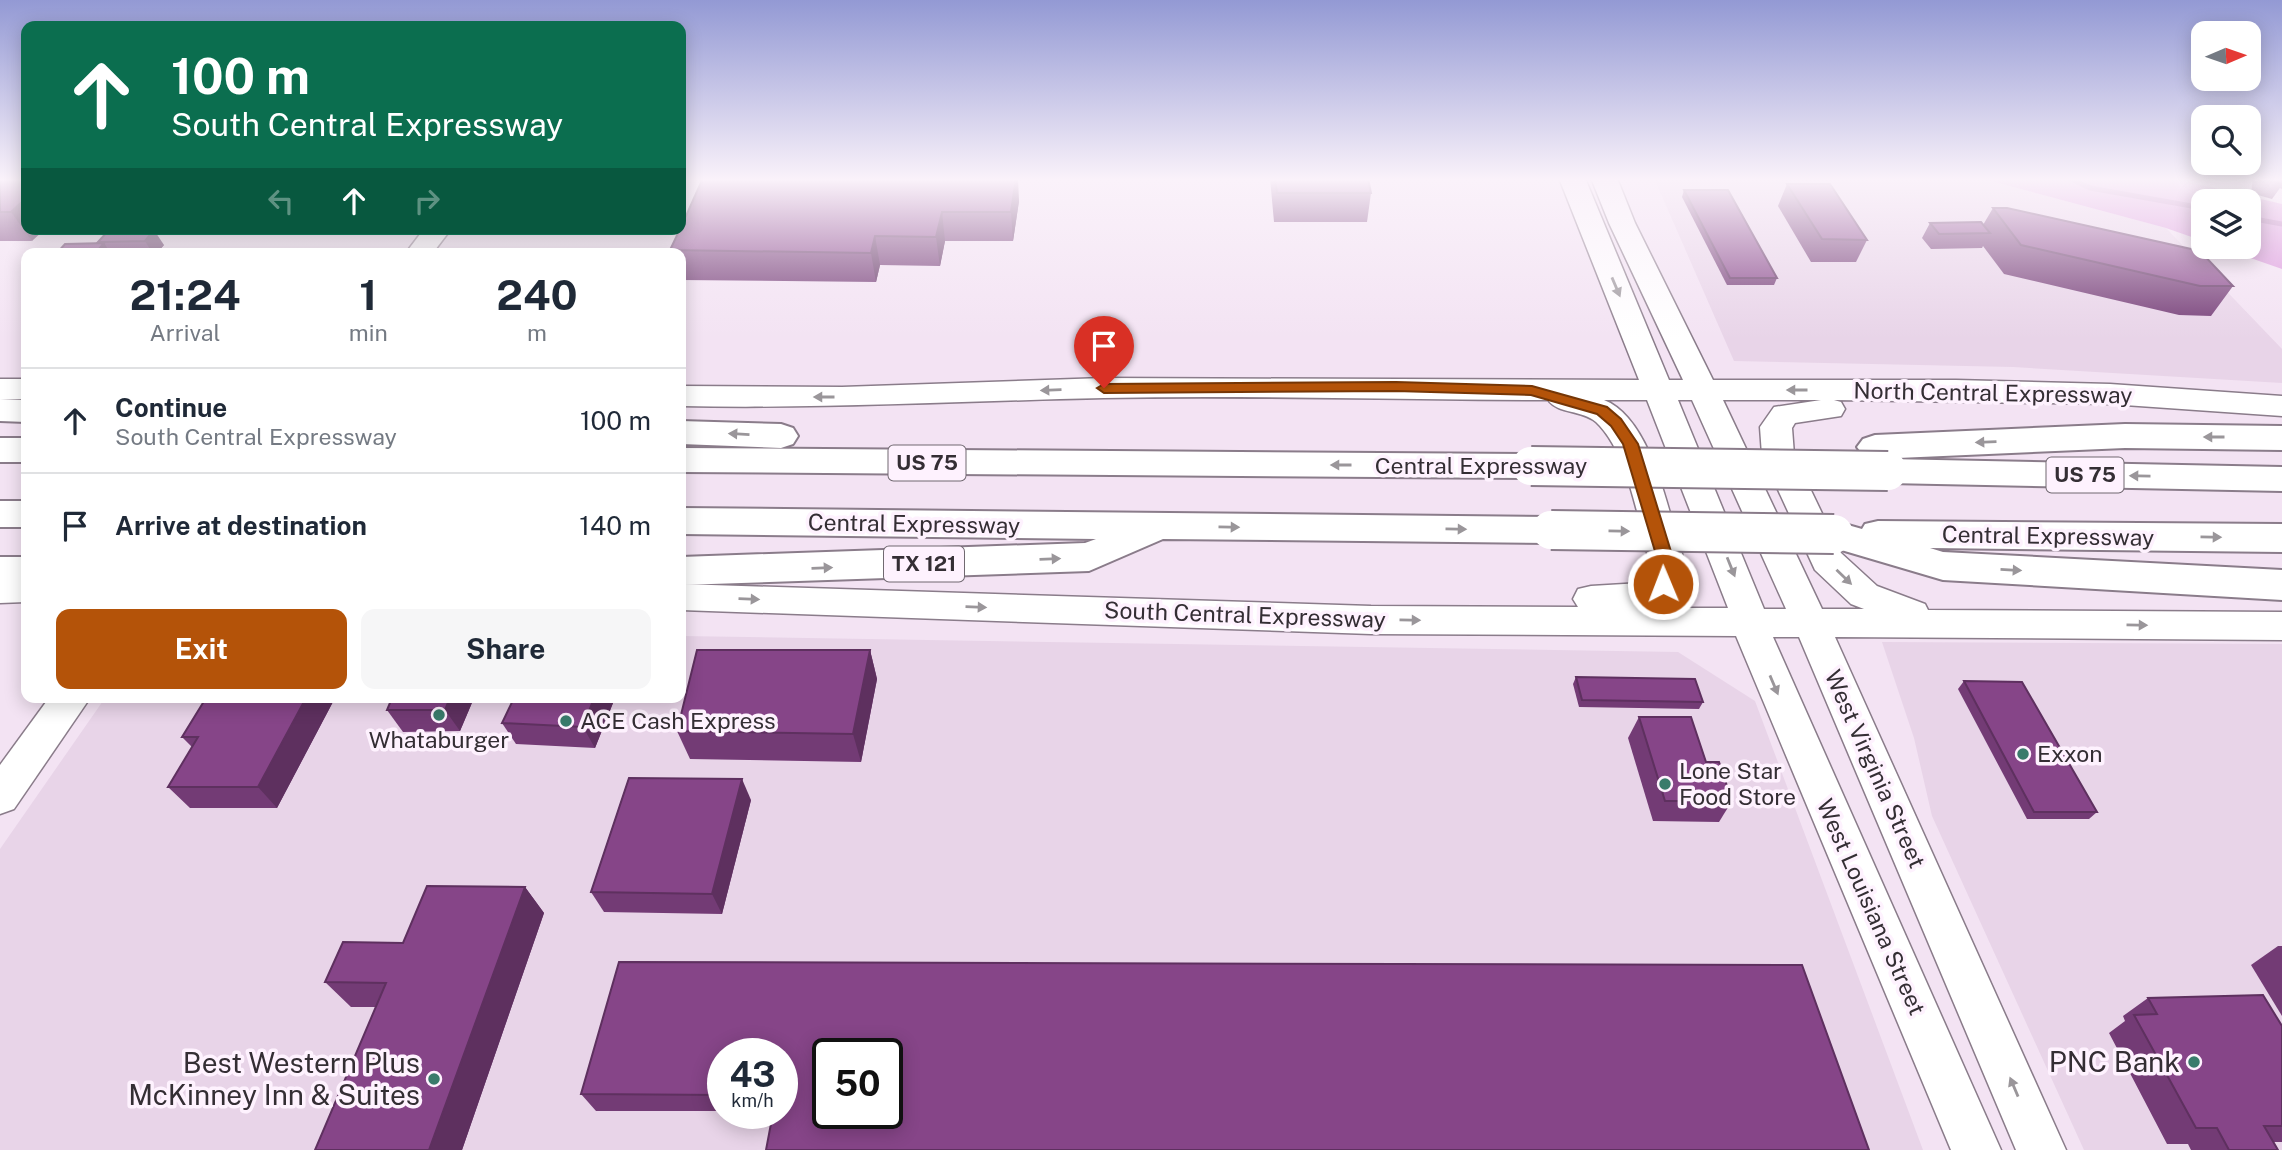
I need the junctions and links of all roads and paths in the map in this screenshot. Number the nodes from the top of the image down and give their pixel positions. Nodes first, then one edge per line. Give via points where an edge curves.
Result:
1 (1594, 232) edge
2 (1626, 232) edge
3 (0, 389) edge
4 (21, 389) edge
5 (1532, 390) junction
6 (1659, 390) junction
7 (1703, 391) junction
8 (2110, 394) junction
9 (686, 396) edge
10 (2282, 406) edge
11 (0, 410) edge
12 (21, 411) edge
13 (686, 432) edge
14 (2282, 438) edge
15 (0, 450) edge
16 (21, 450) edge
17 (1881, 459) junction
18 (686, 460) edge
19 (1174, 464) junction
20 (2282, 479) edge
21 (0, 514) edge
22 (21, 514) edge
23 (686, 521) edge
24 (1160, 526) junction
25 (1834, 534) junction
26 (2282, 538) edge
27 (0, 571) edge
28 (21, 571) edge
29 (686, 571) edge
30 (2282, 585) edge
31 (21, 589) edge
32 (0, 590) edge
33 (686, 597) edge
34 (1553, 621) junction
35 (1750, 621) junction
36 (1810, 621) junction
37 (1932, 622) junction
38 (2282, 626) edge
39 (67, 703) edge
40 (0, 797) edge
41 (1976, 1150) edge
42 (2041, 1150) edge

1 -> 6 main road, West Louisiana Street
2 - 7 main road, West Virginia Street
3 - 4 main road
5 - 6 main road
5 -> 9 main road via 1117,388 842,397
5 - 34 main road via 1602,410 1616,423 1630,444 1668,568 1663,584 1650,596 1581,600
6 - 7 main road
6 -> 35 main road, West Louisiana Street
8 -> 7 main road, North Central Expressway
7 - 36 main road, West Virginia Street
8 - 10 main road, North Central Expressway
8 -> 37 main road via 1785,414 1776,427 1778,455 1827,561 1864,595
11 - 12 highway
19 -> 13 highway via 937,440
14 -> 17 highway via 2125,436
15 - 16 highway
17 -> 19 highway, Central Expressway / US 75, bridge via 1531,466
20 -> 17 highway, Central Expressway / US 75
18 - 19 highway, Central Expressway / US 75
21 - 22 highway
23 - 24 highway, Central Expressway
24 -> 25 highway, Central Expressway, bridge
29 -> 24 highway, TX 121 via 1089,557
25 -> 26 highway, Central Expressway
25 -> 30 highway via 1943,566
27 - 28 highway
31 - 32 main road
33 -> 34 main road, South Central Expressway via 1371,620
34 - 35 main road, South Central Expressway
35 - 36 main road, South Central Expressway
35 -> 41 main road, West Louisiana Street via 1770,678
36 - 37 main road
42 -> 36 main road, West Virginia Street
37 -> 38 main road
39 - 40 main road

